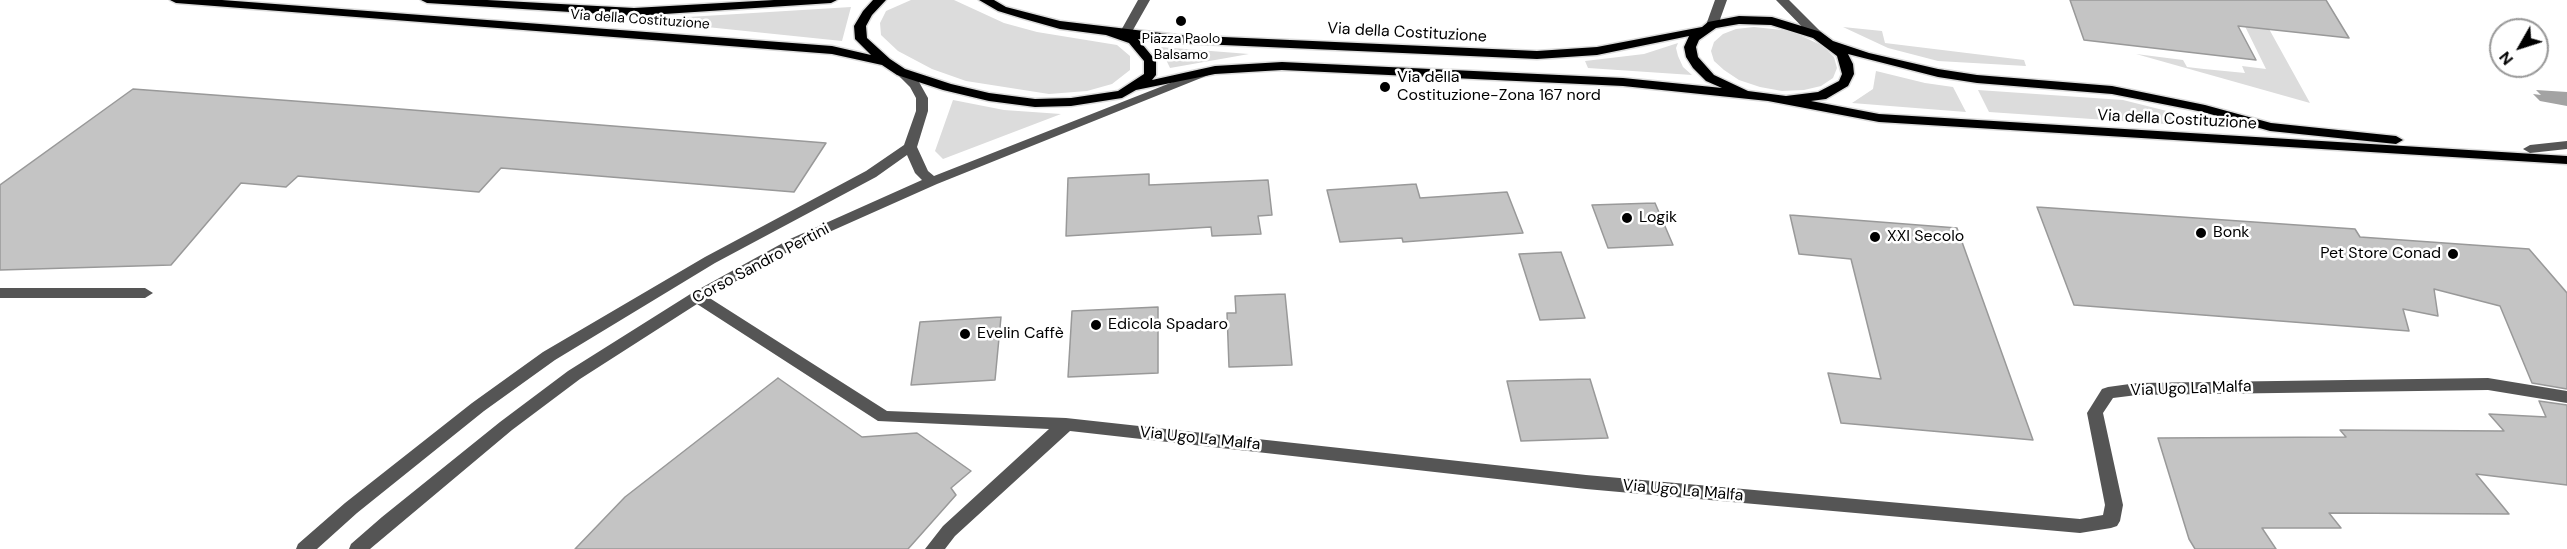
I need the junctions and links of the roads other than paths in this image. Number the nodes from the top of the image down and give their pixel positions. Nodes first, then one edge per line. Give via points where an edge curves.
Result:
1 (176, 0) edge
2 (426, 0) edge
3 (831, 0) edge
4 (880, 0) edge
5 (985, 0) edge
6 (1144, 0) edge
7 (1721, 0) edge
8 (1782, 0) edge
9 (1707, 28) junction
10 (1108, 32) junction
11 (1125, 34) junction
12 (1817, 35) junction
13 (1833, 45) junction
14 (886, 62) junction
15 (1215, 70) junction
16 (901, 72) junction
17 (1134, 87) junction
18 (1122, 94) junction
19 (1766, 98) junction
20 (1786, 100) junction
21 (1085, 119) junction
22 (2567, 145) edge
23 (910, 147) junction
24 (2530, 149) junction
25 (2567, 151) edge
26 (2567, 160) edge
27 (932, 181) junction
28 (0, 293) edge
29 (145, 293) dead end
30 (697, 297) junction
31 (2567, 397) edge
32 (1066, 424) junction
33 (305, 549) edge
34 (358, 549) edge
35 (934, 549) edge

1 - 14 main road, Via della Costituzione via 832,50
2 - 3 main road, Via della Costituzione via 634,12
4 - 14 main road via 860,26 861,39
5 - 10 main road via 1024,16
6 - 11 street
7 - 9 street
8 - 12 street
9 - 11 main road, Via della Costituzione via 1623,47 1537,55
9 - 12 main road, Via della Costituzione via 1739,20 1772,21
9 - 19 main road via 1694,38 1690,47 1699,68 1726,87
10 - 11 main road, Via della Costituzione
10 - 17 main road via 1133,40 1150,62 1150,75
12 - 13 main road, Via della Costituzione
13 - 20 main road via 1847,64 1844,83 1821,96
13 - 24 main road, Via della Costituzione via 1938,73 2112,90 2271,127
14 - 16 main road
15 - 17 main road
15 - 19 main road via 1282,66 1587,81
15 - 21 street, Corso Sandro Pertini
16 - 18 main road via 989,97 1035,103
16 - 23 street via 922,98 922,111
17 - 18 main road
18 - 21 street
19 - 20 main road
20 - 26 main road, Via della Costituzione via 1879,118
21 - 27 street, Corso Sandro Pertini
22 - 24 street
23 - 27 street via 922,173
23 - 33 street, Corso Sandro Pertini via 871,174 710,260 549,356 478,407
24 - 25 main road, Via della Costituzione
27 - 30 street, Corso Sandro Pertini via 795,242
28 - 29 street
30 - 32 street, Via Ugo La Malfa via 884,417
30 - 34 street, Corso Sandro Pertini via 574,375 497,433
31 - 32 street, Via Ugo La Malfa via 2488,384 2137,388 2108,393 2095,413 2114,505 2111,521 2080,526 1586,482
32 - 35 street

